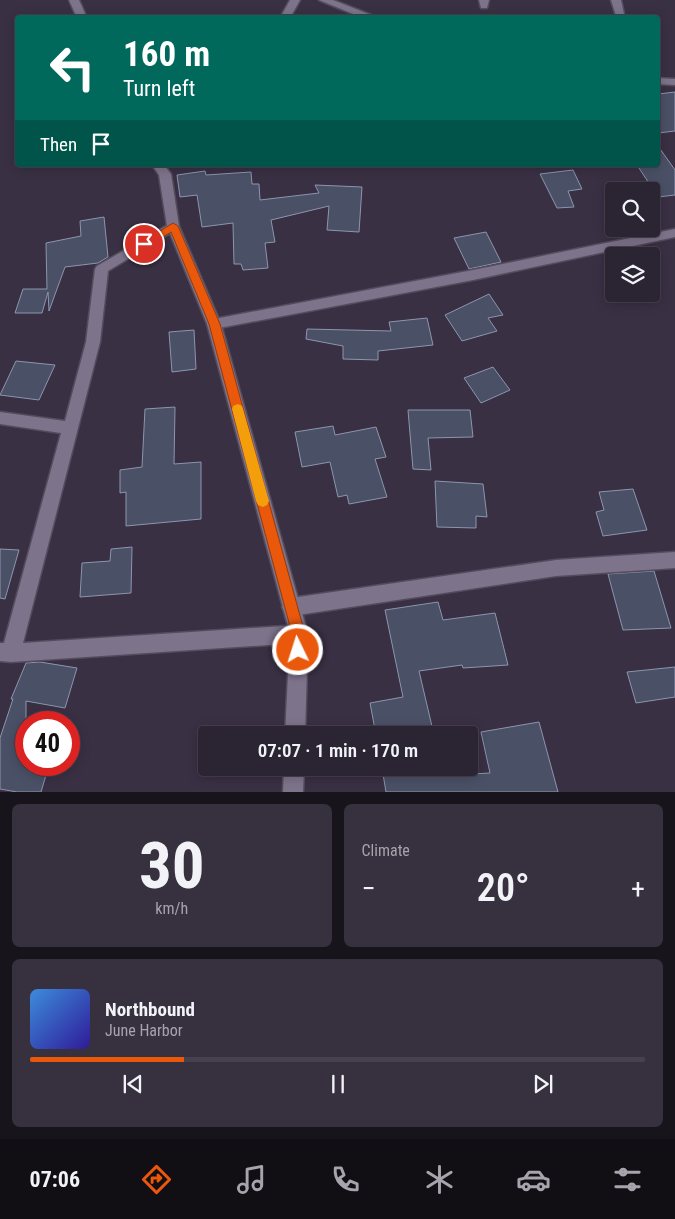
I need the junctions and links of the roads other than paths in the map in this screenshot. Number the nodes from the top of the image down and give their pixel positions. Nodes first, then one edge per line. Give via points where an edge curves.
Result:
1 (74, 0) edge
2 (295, 0) edge
3 (324, 0) edge
4 (616, 0) edge
5 (619, 14) dead end
6 (81, 15) edge
7 (287, 15) edge
8 (366, 15) edge
9 (660, 81) edge
10 (675, 82) edge
11 (160, 167) edge
12 (173, 226) junction
13 (675, 233) edge
14 (214, 324) junction
15 (0, 418) edge
16 (70, 428) junction
17 (675, 560) edge
18 (291, 608) junction
19 (298, 634) junction
20 (6, 653) edge
21 (295, 726) edge
22 (294, 776) edge
23 (293, 792) edge

1 - 6 street
2 - 7 street
3 - 8 street
4 - 5 street
9 - 10 street
11 - 12 street via 165,174
12 - 14 street
12 - 16 street via 102,269 93,342
13 - 14 street
14 - 18 street
15 - 16 street
16 - 20 street
17 - 18 street via 556,568
18 - 19 street
19 - 20 street
19 - 21 street
22 - 23 street

